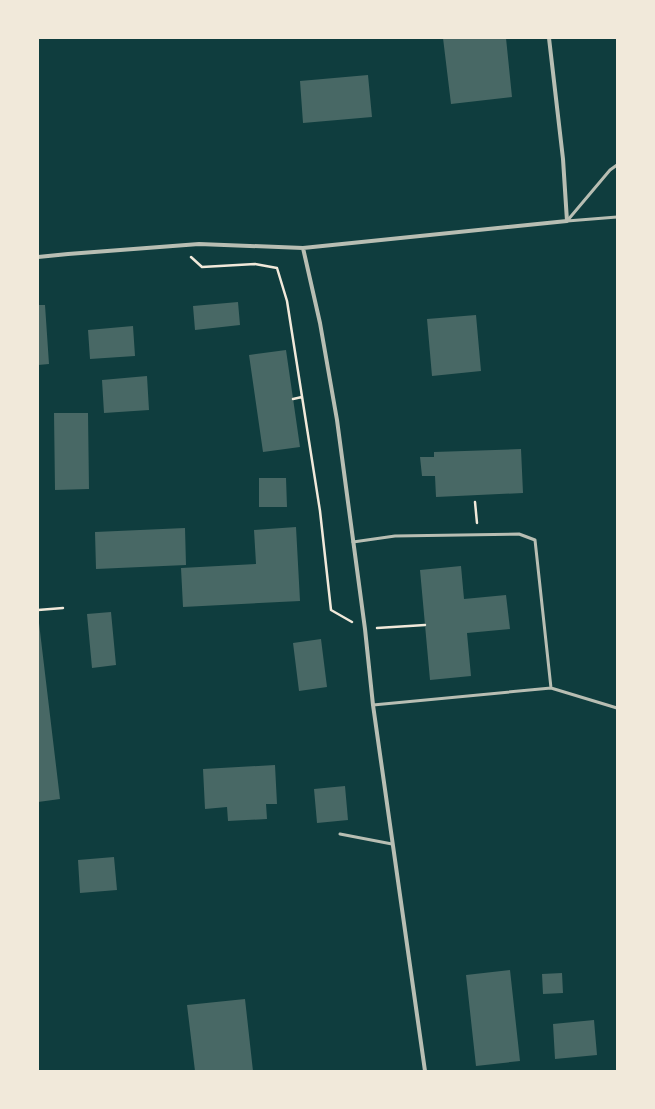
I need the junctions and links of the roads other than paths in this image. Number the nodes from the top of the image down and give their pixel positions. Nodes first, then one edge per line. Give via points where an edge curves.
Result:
1 (549, 38) edge
2 (617, 165) edge
3 (617, 217) edge
4 (567, 221) junction
5 (303, 248) junction
6 (38, 257) edge
7 (353, 542) junction
8 (551, 688) junction
9 (373, 705) junction
10 (617, 708) edge
11 (340, 834) dead end
12 (392, 844) junction
13 (425, 1071) edge

1 - 4 street via 563,159
2 - 4 lane
3 - 4 lane
4 - 5 street
5 - 6 street via 199,244
5 - 7 street via 320,323 337,420
7 - 8 lane via 395,536 519,534 535,540
7 - 9 street
8 - 9 lane
8 - 10 lane
9 - 12 street
11 - 12 lane
12 - 13 street

